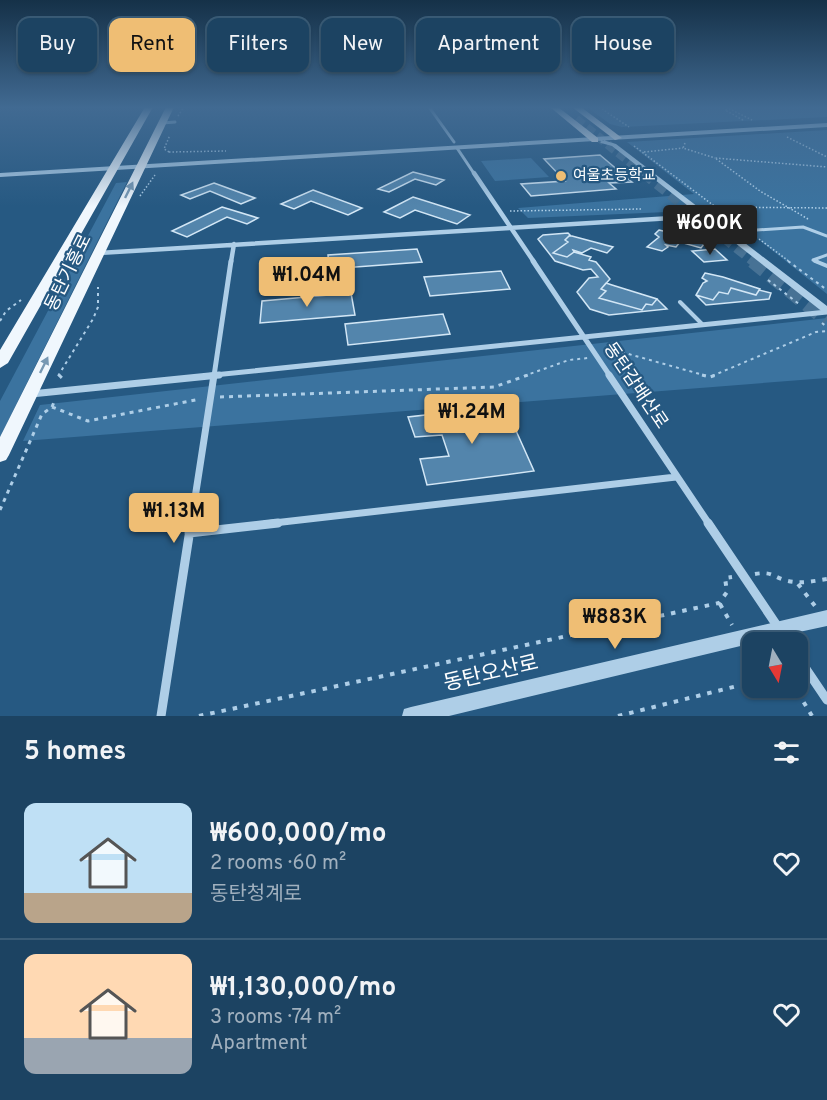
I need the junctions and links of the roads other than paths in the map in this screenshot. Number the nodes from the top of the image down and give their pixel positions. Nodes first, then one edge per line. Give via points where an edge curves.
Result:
1 (129, 140) edge
2 (155, 140) edge
3 (452, 140) edge
4 (513, 140) edge
5 (534, 140) edge
6 (616, 140) edge
7 (152, 145) junction
8 (455, 145) junction
9 (126, 146) junction
10 (142, 164) junction
11 (114, 166) junction
12 (0, 169) edge
13 (0, 175) edge
14 (705, 216) junction
15 (510, 228) junction
16 (726, 232) junction
17 (827, 236) edge
18 (234, 244) junction
19 (99, 253) junction
20 (827, 255) edge
21 (827, 266) edge
22 (680, 302) dead end
23 (827, 312) edge
24 (703, 325) junction
25 (583, 337) junction
26 (0, 363) edge
27 (214, 376) junction
28 (30, 394) junction
29 (0, 455) edge
30 (676, 477) junction
31 (189, 533) junction
32 (826, 619) edge
33 (780, 632) edge
34 (793, 632) edge
35 (742, 645) edge
36 (808, 672) edge
37 (827, 700) edge
38 (161, 716) edge
39 (411, 716) edge

1 - 9 main road, 동탄기흥로
2 - 7 main road, 동탄기흥로
3 - 8 street, 동탄감배산로
4 - 8 street
5 - 8 street
6 - 14 street
7 - 9 main road
7 - 10 main road, 동탄기흥로
8 - 10 street
8 - 15 street, 동탄감배산로
9 - 11 main road, 동탄기흥로
10 - 11 street
19 -> 10 main road, 동탄기흥로
11 - 12 street
11 - 13 street
11 - 26 main road, 동탄기흥로
14 - 15 street
14 - 16 street
15 - 18 street
15 - 25 street, 동탄감배산로
16 - 17 lane via 803,227
16 - 23 street
18 - 19 street
18 - 27 street
28 -> 19 main road, 동탄기흥로
20 - 21 lane via 813,260
22 - 24 lane
23 - 24 street
24 - 25 street
25 - 27 street
25 - 30 street, 동탄감배산로
27 - 28 street
27 - 31 street
28 - 29 main road, 동탄기흥로
30 - 31 street
30 - 33 street, 동탄감배산로
31 - 38 street
32 - 34 street, 동탄오산로
35 - 39 street, 동탄오산로
36 - 37 street

